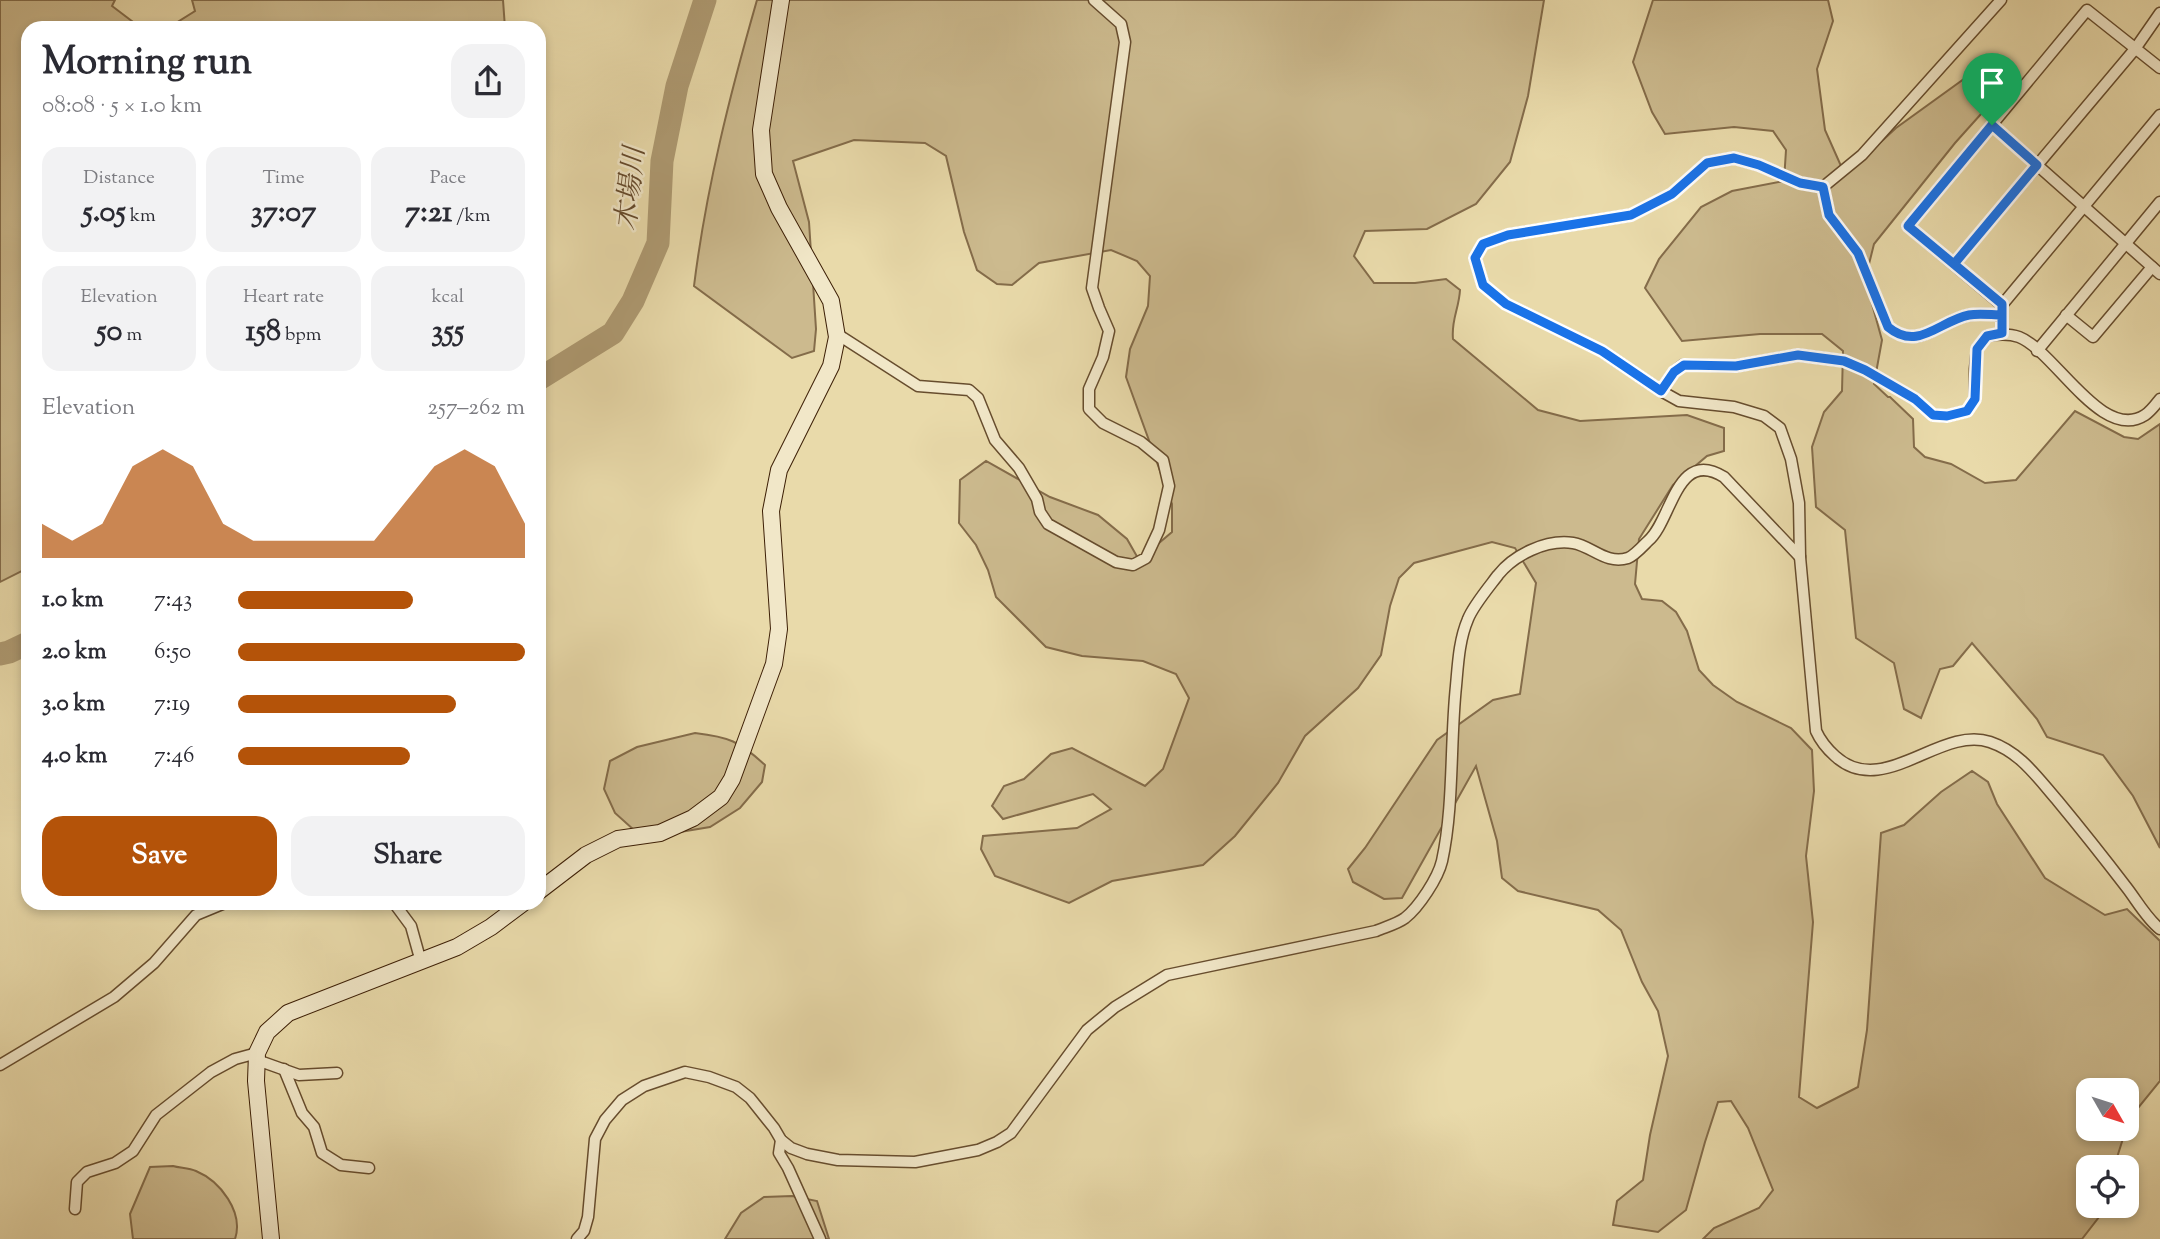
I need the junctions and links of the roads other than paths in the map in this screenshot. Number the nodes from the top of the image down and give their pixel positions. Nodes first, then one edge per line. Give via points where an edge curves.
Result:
1 (781, 0) edge
2 (1094, 0) edge
3 (2001, 0) edge
4 (2095, 0) edge
5 (2087, 10) junction
6 (2160, 13) edge
7 (2135, 49) junction
8 (2160, 68) edge
9 (2160, 115) edge
10 (1992, 125) junction
11 (2037, 165) junction
12 (1823, 187) junction
13 (2160, 202) edge
14 (2084, 206) junction
15 (2126, 244) junction
16 (1954, 264) junction
17 (2156, 270) edge
18 (2002, 310) junction
19 (2066, 316) junction
20 (2002, 333) junction
21 (837, 334) junction
22 (2037, 351) junction
23 (1661, 391) junction
24 (2160, 399) edge
25 (1800, 557) junction
26 (546, 886) edge
27 (208, 910) edge
28 (399, 910) edge
29 (514, 910) edge
30 (2160, 929) edge
31 (421, 962) junction
32 (257, 1056) junction
33 (0, 1065) edge
34 (284, 1069) junction
35 (337, 1073) dead end
36 (781, 1140) junction
37 (369, 1168) dead end
38 (75, 1209) dead end
39 (271, 1239) edge
40 (578, 1239) edge
41 (820, 1239) edge

1 - 21 street via 761,130 764,174 831,301
2 - 21 street via 1121,24 1125,42 1092,288 1109,331 1089,388 1089,409 1102,423 1141,442 1163,460 1169,486 1159,530 1146,558 1133,565 1116,562 1048,524 1019,468 995,440 978,398 969,390 918,386
3 - 12 street via 1862,155
4 - 5 street
5 - 7 street
5 - 10 street
6 - 7 street
7 - 8 street
7 - 11 street
9 - 14 street
10 - 11 street
10 - 16 street via 1908,226
11 - 14 street
11 - 16 street
12 - 18 street via 1829,215 1858,253 1888,327 1897,334 1916,338 1968,315
12 - 23 street via 1734,158 1707,163 1672,194 1631,215 1508,235 1483,244 1475,258 1483,285 1506,304 1602,351
13 - 15 street
14 - 15 street
14 - 18 street
15 - 17 street
15 - 19 street
16 - 18 street
17 - 19 street via 2093,337
18 - 20 street
19 - 22 street
20 - 22 street via 2021,338
20 - 23 street via 1987,336 1977,349 1975,399 1967,411 1947,416 1933,415 1915,399 1844,361 1798,355 1736,366 1684,365
21 - 26 street via 831,366 779,470 771,511 779,629 774,664 732,779 721,797 693,818 660,833 618,839 586,855
22 - 24 street via 2104,412 2137,419
23 - 25 street via 1679,401 1734,407 1763,416 1780,428 1799,503
25 - 30 street via 1816,731 1824,746 1844,764 1864,772 1962,740 1988,740 2010,751 2081,829
25 - 36 street via 1724,477 1702,469 1681,483 1652,538 1628,558 1605,559 1573,543 1548,545 1515,558 1468,617 1459,650 1442,863 1422,901 1404,918 1376,931 1159,979 1087,1030 1011,1133 978,1150 915,1162 838,1160 807,1154
27 - 33 street via 196,915 154,963 114,997
28 - 31 street via 411,926
29 - 31 street via 457,947
31 - 32 street via 288,1013 267,1032
32 - 34 street
32 - 38 street via 235,1059 211,1072 156,1115 133,1151 87,1172 77,1182
32 - 39 street
34 - 35 street via 299,1075
34 - 37 street via 322,1153 341,1165
36 - 40 street via 750,1098 736,1087 685,1072 644,1086 622,1100 595,1139 588,1217
36 - 41 street via 779,1153

